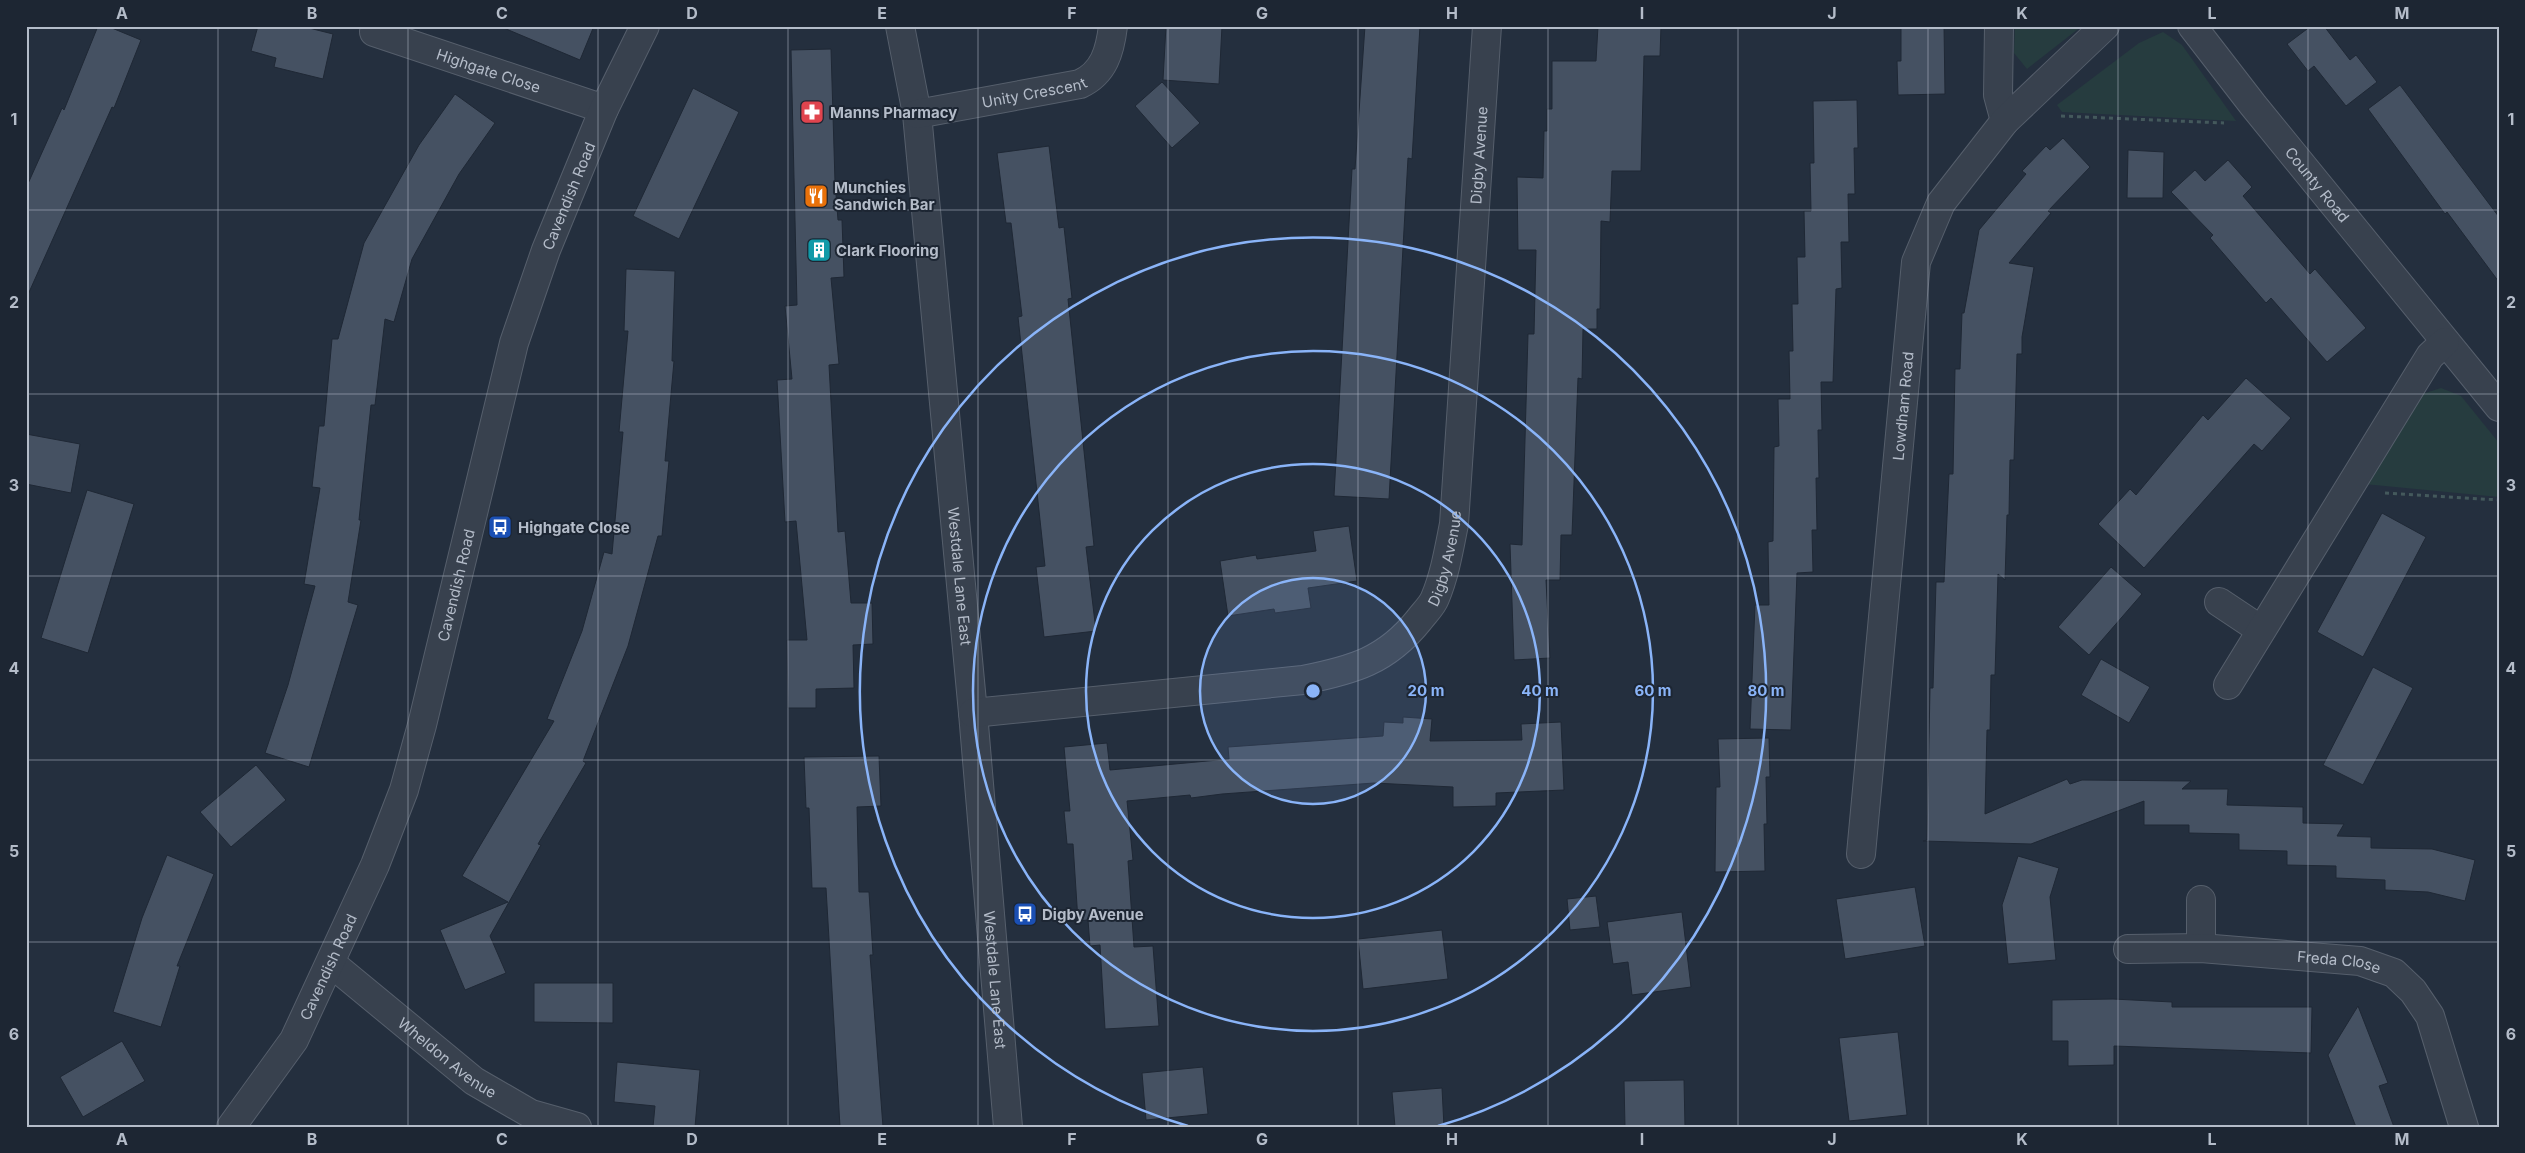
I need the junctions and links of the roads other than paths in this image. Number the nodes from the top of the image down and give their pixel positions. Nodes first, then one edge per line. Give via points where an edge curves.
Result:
1 (645, 26) edge
2 (900, 26) edge
3 (1113, 26) edge
4 (1488, 26) edge
5 (1999, 26) edge
6 (2105, 26) edge
7 (2192, 26) edge
8 (374, 32) dead end
9 (604, 109) junction
10 (917, 114) junction
11 (2005, 121) junction
12 (2445, 342) junction
13 (2499, 407) edge
14 (2219, 602) dead end
15 (2262, 630) junction
16 (2228, 685) dead end
17 (973, 713) junction
18 (1861, 854) dead end
19 (2201, 900) dead end
20 (2128, 948) dead end
21 (2201, 948) junction
22 (331, 963) junction
23 (231, 1127) edge
24 (577, 1127) edge
25 (1008, 1127) edge
26 (2464, 1127) edge

1 - 9 street, Cavendish Road
2 - 10 street, Westdale Lane East
3 - 10 street, Unity Crescent via 1111,44 1103,64 1092,78 1080,84
4 - 17 street, Digby Avenue via 1454,524 1434,600 1407,635 1376,659 1341,672 1304,680
5 - 11 street via 1998,95
6 - 11 street, Lowdham Road
7 - 12 street, County Road
8 - 9 street, Highgate Close
9 - 22 street, Cavendish Road via 546,250 514,343 404,790
10 - 17 street, Westdale Lane East
11 - 18 street, Lowdham Road via 1941,203 1916,262
12 - 13 street, County Road
12 - 15 street via 2430,356
14 - 15 street
15 - 16 street
17 - 25 street, Westdale Lane East
19 - 21 street
20 - 21 street, Freda Close
21 - 26 street, Freda Close via 2360,961 2394,973 2413,991 2430,1016
22 - 23 street, Cavendish Road via 294,1040
22 - 24 street, Wheldon Avenue via 474,1081 531,1114

